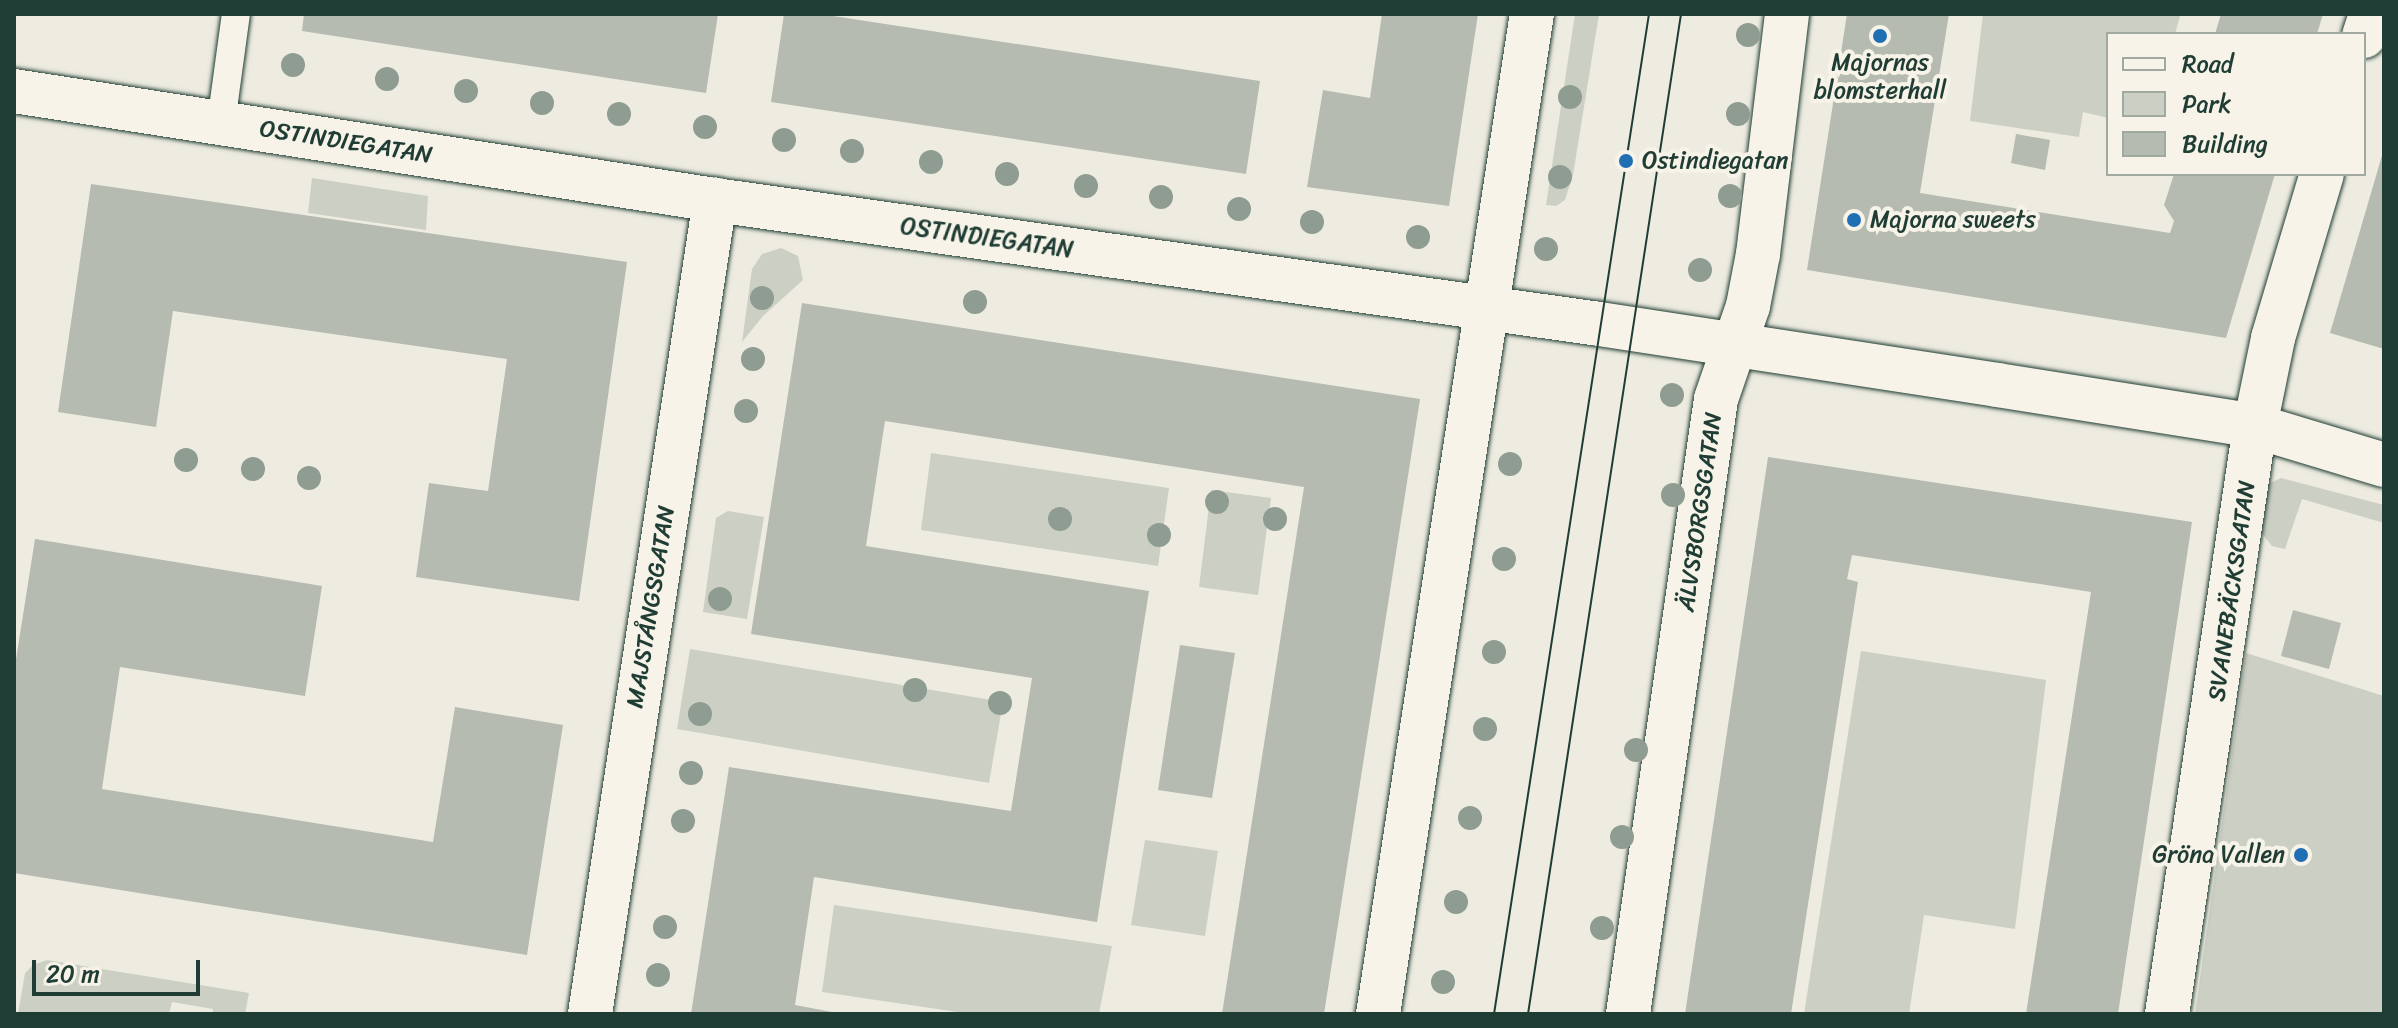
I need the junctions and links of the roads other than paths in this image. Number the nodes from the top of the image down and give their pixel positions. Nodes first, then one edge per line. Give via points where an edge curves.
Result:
1 (236, 14) edge
2 (1532, 14) edge
3 (1787, 14) edge
4 (14, 91) edge
5 (221, 123) junction
6 (2321, 176) edge
7 (715, 200) junction
8 (1487, 308) junction
9 (1734, 344) junction
10 (2255, 426) junction
11 (2384, 465) edge
12 (590, 1014) edge
13 (1378, 1014) edge
14 (1628, 1014) edge
15 (2167, 1014) edge

1 - 5 lane
2 - 8 street
3 - 9 street, ÄLVSBORGSGATAN via 1761,237 1748,306
4 - 5 street, OSTINDIEGATAN
5 - 7 street, OSTINDIEGATAN
6 - 10 street, SVANEBÄCKSGATAN via 2273,338
7 - 8 street, OSTINDIEGATAN
7 - 12 street, MAJSTÅNGSGATAN
8 - 9 street, OSTINDIEGATAN
8 - 13 street
9 - 10 street, OSTINDIEGATAN
9 - 14 street, ÄLVSBORGSGATAN via 1714,412
10 - 11 street, OSTINDIEGATAN
10 - 15 street, SVANEBÄCKSGATAN

